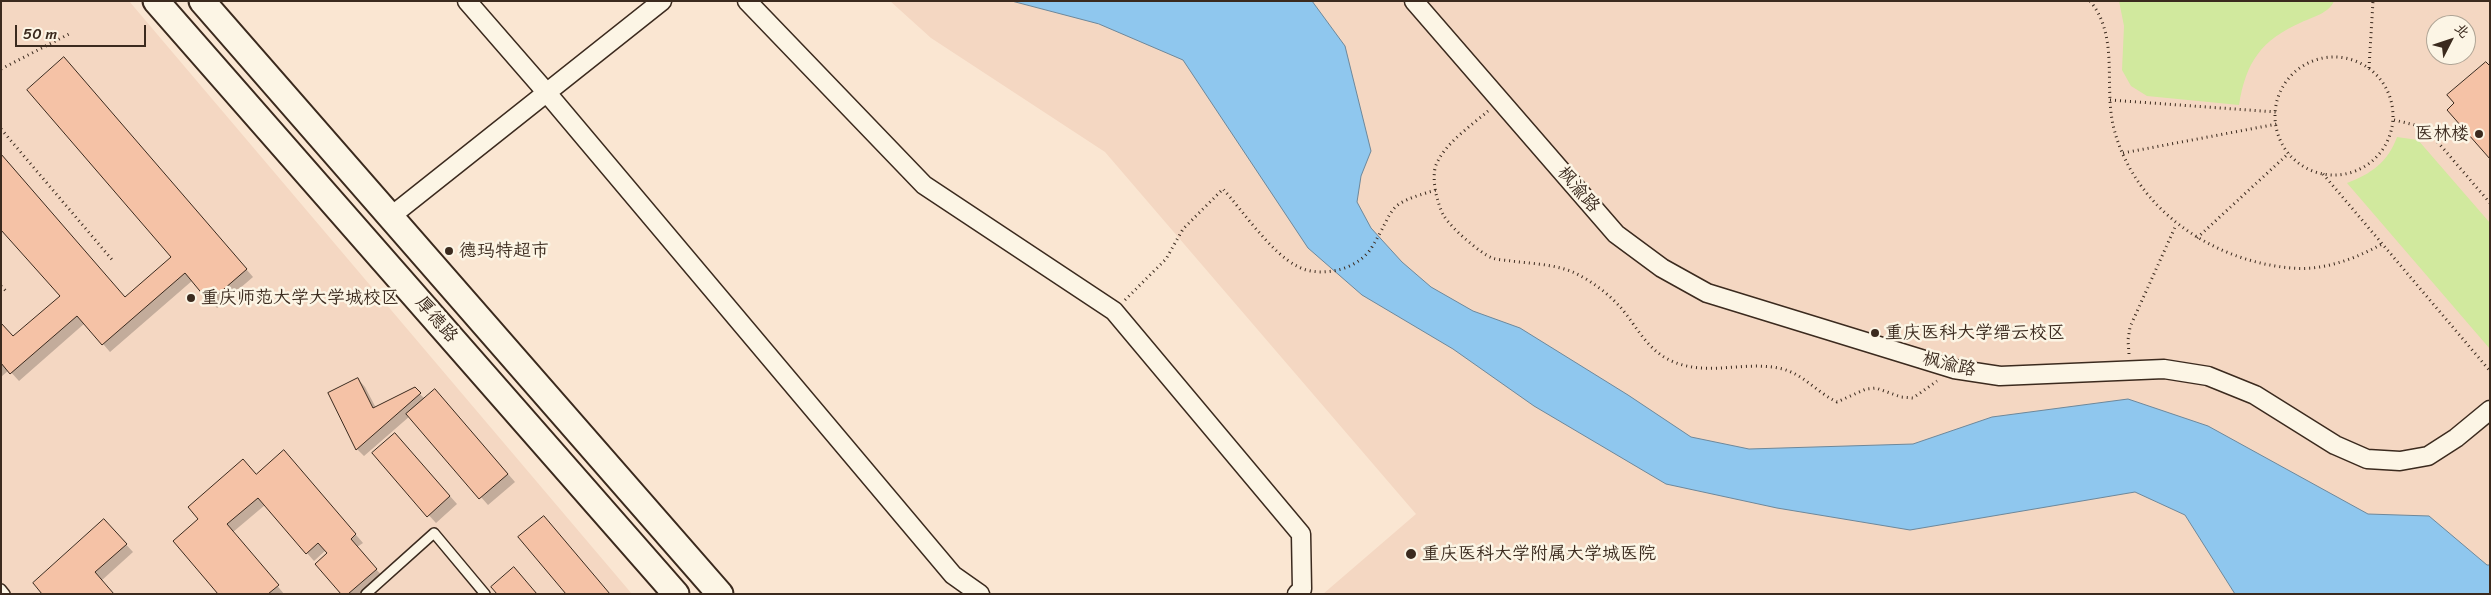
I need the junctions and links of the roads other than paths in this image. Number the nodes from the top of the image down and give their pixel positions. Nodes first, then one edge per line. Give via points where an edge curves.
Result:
1 (156, 1) edge
2 (202, 1) edge
3 (466, 1) edge
4 (662, 1) edge
5 (747, 1) edge
6 (1414, 1) edge
7 (547, 93) junction
8 (390, 217) junction
9 (2490, 410) edge
10 (1, 590) edge
11 (5, 594) edge
12 (366, 594) edge
13 (485, 594) edge
14 (676, 594) edge
15 (720, 594) edge
16 (980, 594) edge
17 (1296, 594) edge

1 - 14 main road, 厚德路
2 - 8 main road, 厚德路
3 - 7 street
4 - 7 street
5 - 17 street via 924,185 1114,311 1301,534 1302,589
6 - 9 street, 枫渝路 via 1616,234 1662,268 1707,292 1954,369 2000,376 2164,369 2208,376 2255,395 2335,445 2367,459 2400,461 2428,456
7 - 8 street
7 - 16 street via 954,575
8 - 15 main road, 厚德路
10 - 11 lane
12 - 13 lane via 434,533

